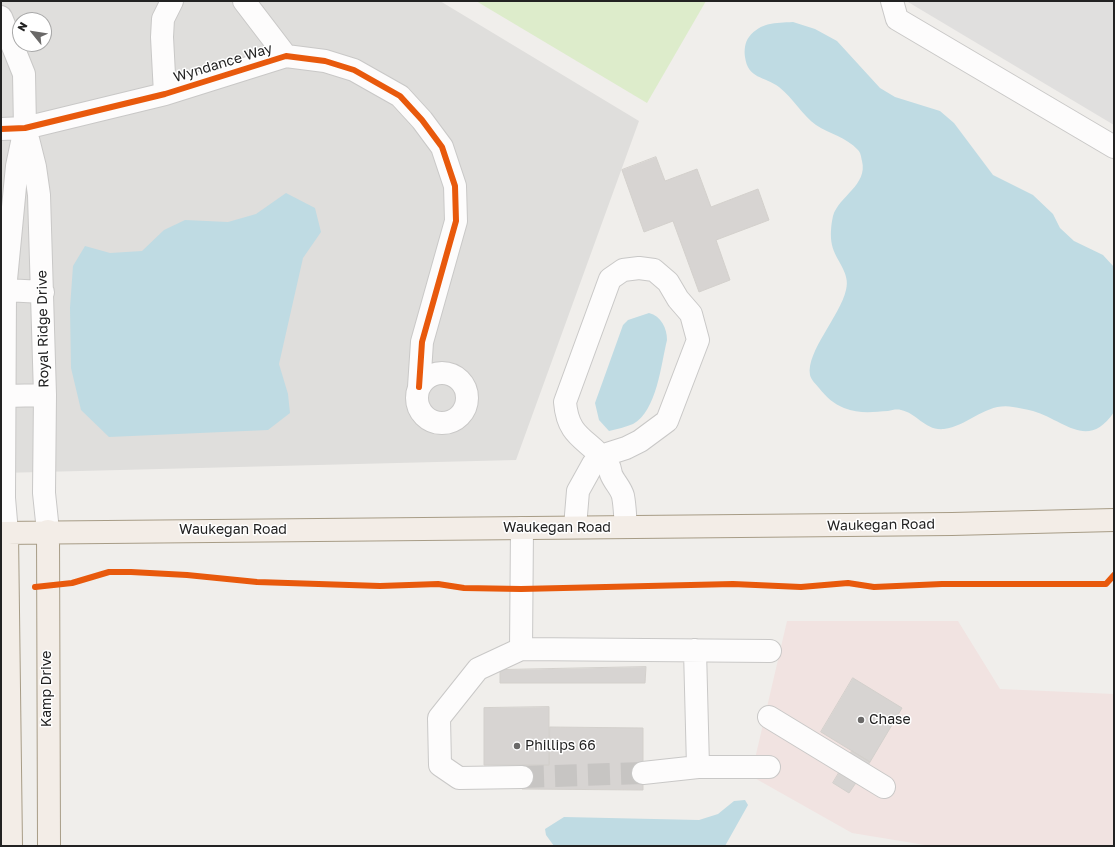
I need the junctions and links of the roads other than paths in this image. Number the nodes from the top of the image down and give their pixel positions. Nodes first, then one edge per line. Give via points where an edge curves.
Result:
1 (172, 1) edge
2 (244, 1) edge
3 (892, 1) edge
4 (1, 17) edge
5 (8, 52) edge
6 (286, 56) junction
7 (165, 94) junction
8 (25, 128) junction
9 (1, 129) edge
10 (1114, 147) edge
11 (5, 290) junction
12 (43, 292) junction
13 (419, 387) dead end
14 (5, 396) junction
15 (45, 396) junction
16 (601, 456) junction
17 (1114, 520) edge
18 (626, 527) junction
19 (522, 528) junction
20 (575, 528) junction
21 (48, 532) junction
22 (4, 533) edge
23 (521, 649) junction
24 (695, 650) junction
25 (770, 651) dead end
26 (769, 717) dead end
27 (698, 767) junction
28 (769, 767) dead end
29 (643, 773) tunnel mouth
30 (522, 777) tunnel mouth
31 (884, 787) dead end
32 (11, 846) edge
33 (49, 846) edge

1 - 7 street, Wyndance Way via 163,19
2 - 6 street, Wyndance Way
3 - 10 street via 897,19
4 - 5 street, Royal Ridge Drive
5 - 8 street, Royal Ridge Drive via 24,74
6 - 7 street, Wyndance Way
6 - 13 street, Wyndance Way via 325,61 354,70 400,96 442,147 455,186 456,221 422,342
7 - 8 street, Wyndance Way
8 - 9 street
8 - 11 street, Royal Ridge Drive via 16,166
8 - 12 street, Royal Ridge Drive via 39,195
11 - 12 street
11 - 14 street, Royal Ridge Drive
12 - 15 street, Royal Ridge Drive
14 - 15 street
14 - 22 street, Royal Ridge Drive
15 - 21 street, Royal Ridge Drive via 44,493
16 - 16 street via 571,428 566,417 565,402 610,279 623,270 654,270 668,282 691,314 698,340 668,421 626,448
16 - 18 street via 609,464 611,474 622,495
16 - 20 street via 593,464 578,491
17 - 18 main road, Waukegan Road
18 - 20 main road, Waukegan Road
19 - 20 main road, Waukegan Road
19 - 21 main road, Waukegan Road
19 - 23 street
21 - 22 main road, Waukegan Road
21 - 33 main road, Kamp Drive
22 - 32 main road
23 - 24 street
23 - 30 street via 478,669 439,718 440,765 459,778
24 - 25 street
24 - 27 street
26 - 31 street
27 - 28 street
27 - 29 street

